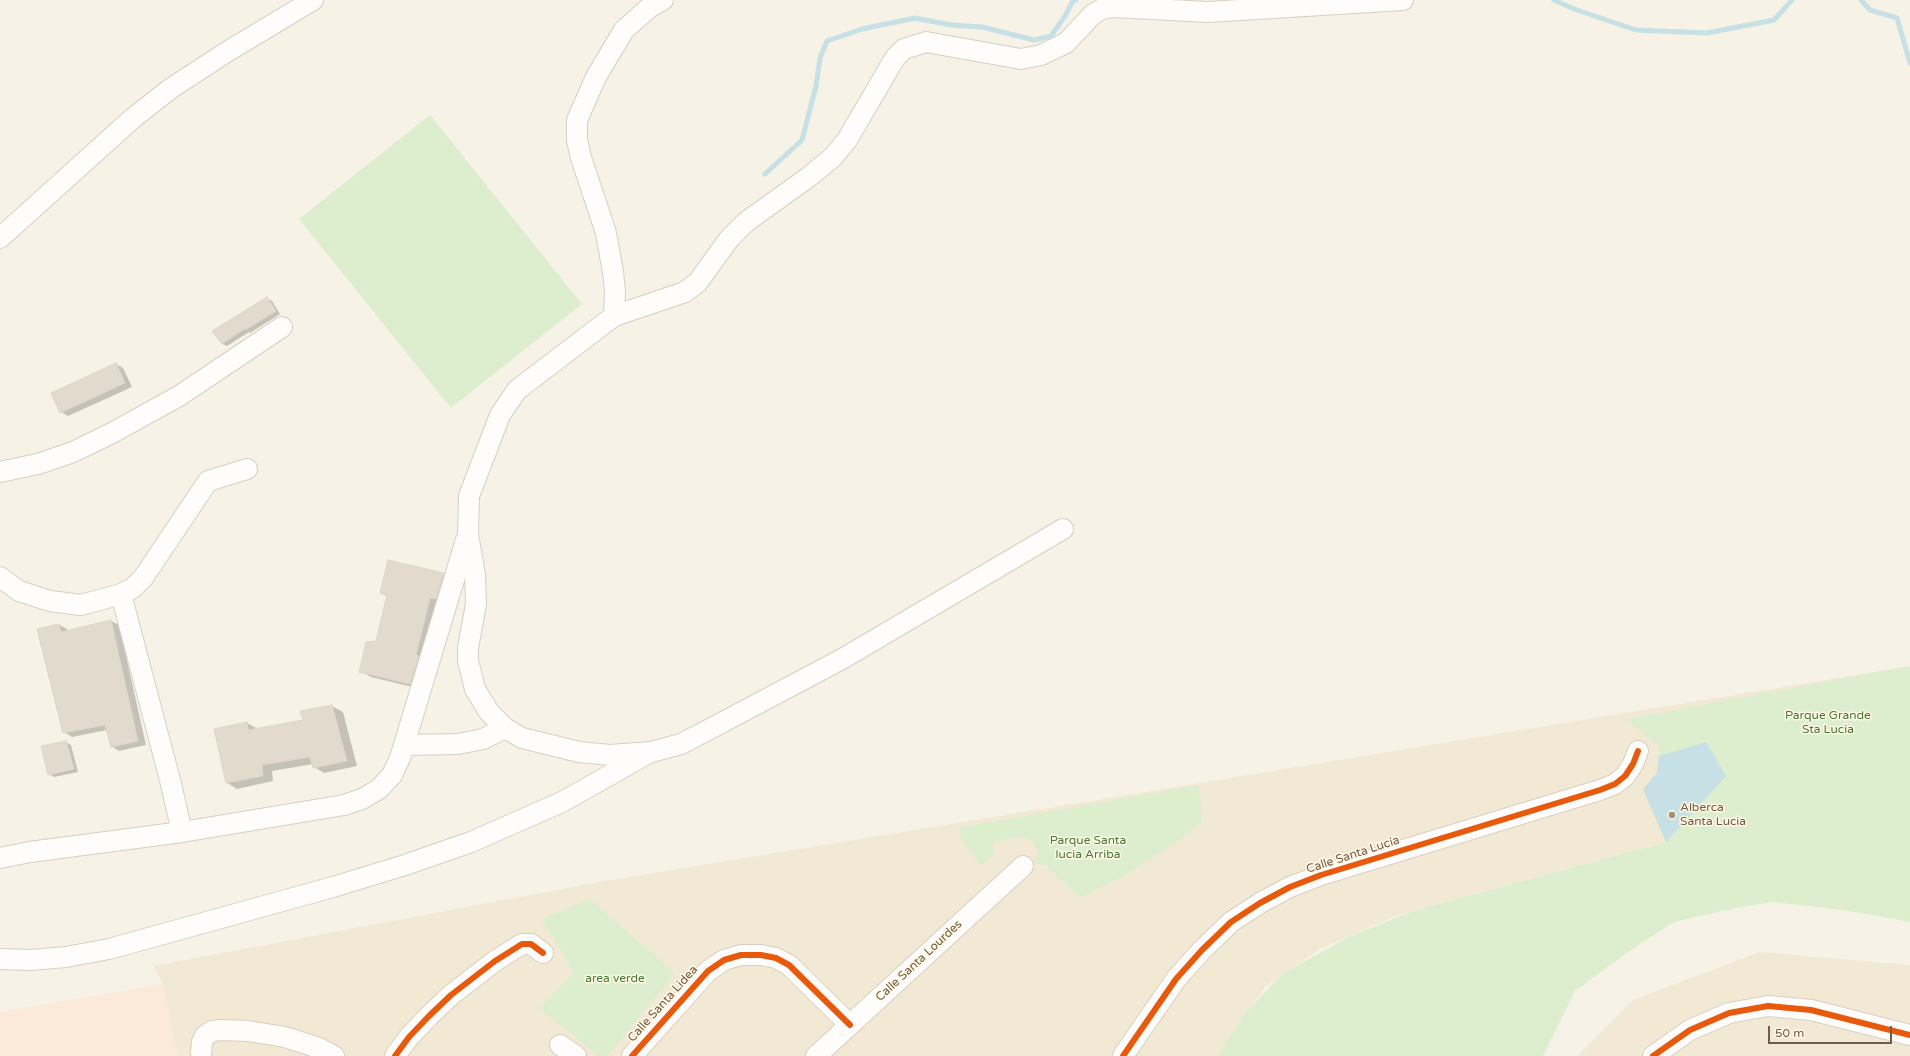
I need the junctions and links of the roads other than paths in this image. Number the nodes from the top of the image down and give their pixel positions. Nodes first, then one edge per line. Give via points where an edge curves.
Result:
1 (313, 0) edge
2 (663, 0) edge
3 (1403, 0) edge
4 (0, 238) edge
5 (614, 316) junction
6 (282, 327) dead end
7 (247, 468) dead end
8 (0, 472) edge
9 (1063, 529) dead end
10 (468, 534) junction
11 (0, 577) edge
12 (121, 594) junction
13 (505, 728) junction
14 (404, 745) junction
15 (1638, 751) dead end
16 (651, 752) junction
17 (182, 832) junction
18 (0, 858) edge
19 (1023, 866) dead end
20 (543, 953) dead end
21 (0, 959) edge
22 (850, 1025) junction
23 (1910, 1035) edge
24 (202, 1053) dead end
25 (334, 1056) edge
26 (396, 1056) edge
27 (632, 1056) edge
28 (816, 1056) edge
29 (1122, 1056) edge
30 (1653, 1056) edge

1 - 4 street via 170,89 132,119
2 - 5 street via 650,7 624,30 596,77 577,120 577,140 581,158 606,233 615,292
3 - 5 street via 1208,12 1114,7 1093,14 1066,43 1041,55 1021,59 926,42 904,48 895,58 847,140 833,158 746,222 729,239 698,282 685,292
5 - 10 street via 517,390 500,415 469,496
6 - 8 street via 179,396 112,433 73,452 38,464
7 - 12 street via 208,481 143,578 133,588
9 - 16 street via 842,660 681,744
10 - 13 street via 476,604 468,661 475,689 490,712
10 - 14 street
11 - 12 street via 20,591 50,601 81,605
12 - 17 street
13 - 14 street via 483,739 458,744
13 - 16 street via 522,738 579,752 610,755
14 - 17 street via 392,775 379,789 362,799 344,805
15 - 29 street, Calle Santa Lucía via 1626,776 1615,784 1322,876 1290,887 1260,903 1231,922 1202,950 1176,979
16 - 21 street via 562,802 471,842 405,865 109,949 66,957
17 - 18 street
19 - 22 street, Calle Santa Lourdes
20 - 26 street via 531,944 522,944 495,961 435,1010 409,1037
22 - 27 street, Calle Santa Lidea via 789,965 776,958 741,955 724,960 708,971
22 - 28 street, Calle Santa Lourdes
23 - 30 street via 1811,1010 1768,1006 1722,1016 1690,1030
24 - 25 street via 205,1036 212,1031 221,1030 284,1037 319,1048

